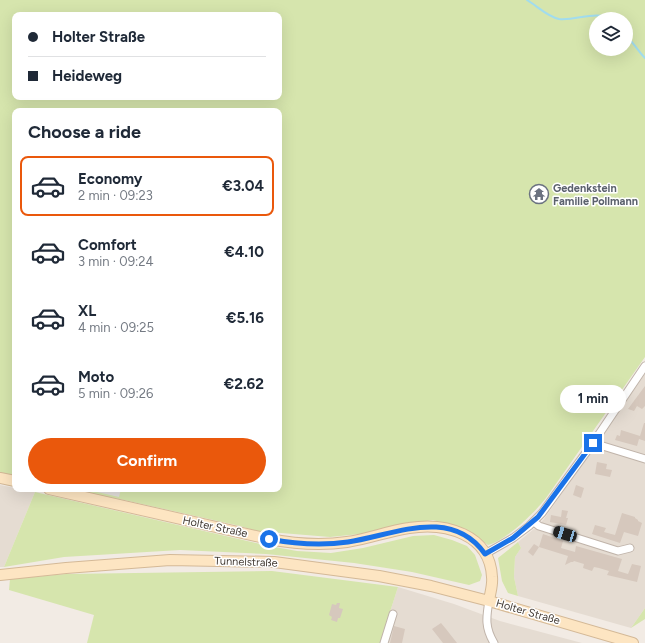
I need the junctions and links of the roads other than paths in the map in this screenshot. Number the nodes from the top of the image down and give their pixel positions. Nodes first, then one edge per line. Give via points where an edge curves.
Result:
1 (645, 366) edge
2 (593, 443) junction
3 (645, 459) edge
4 (0, 478) edge
5 (12, 480) edge
6 (62, 492) edge
7 (534, 522) junction
8 (630, 548) dead end
9 (485, 554) junction
10 (0, 575) edge
11 (489, 601) junction
12 (393, 614) dead end
13 (384, 643) edge
14 (494, 643) edge
15 (633, 643) edge

1 - 2 street
2 - 3 street
2 - 7 street
4 - 5 main road
6 - 9 main road, Holter Straße via 295,543 348,542 411,528 439,527 464,534 476,542
7 - 8 street via 539,526 618,551
7 - 9 street
9 - 11 main road, Holter Straße via 492,576
10 - 11 main road, Tunnelstraße via 170,560 274,562 379,576
11 - 14 street via 486,620
11 - 15 main road, Holter Straße
12 - 13 street

